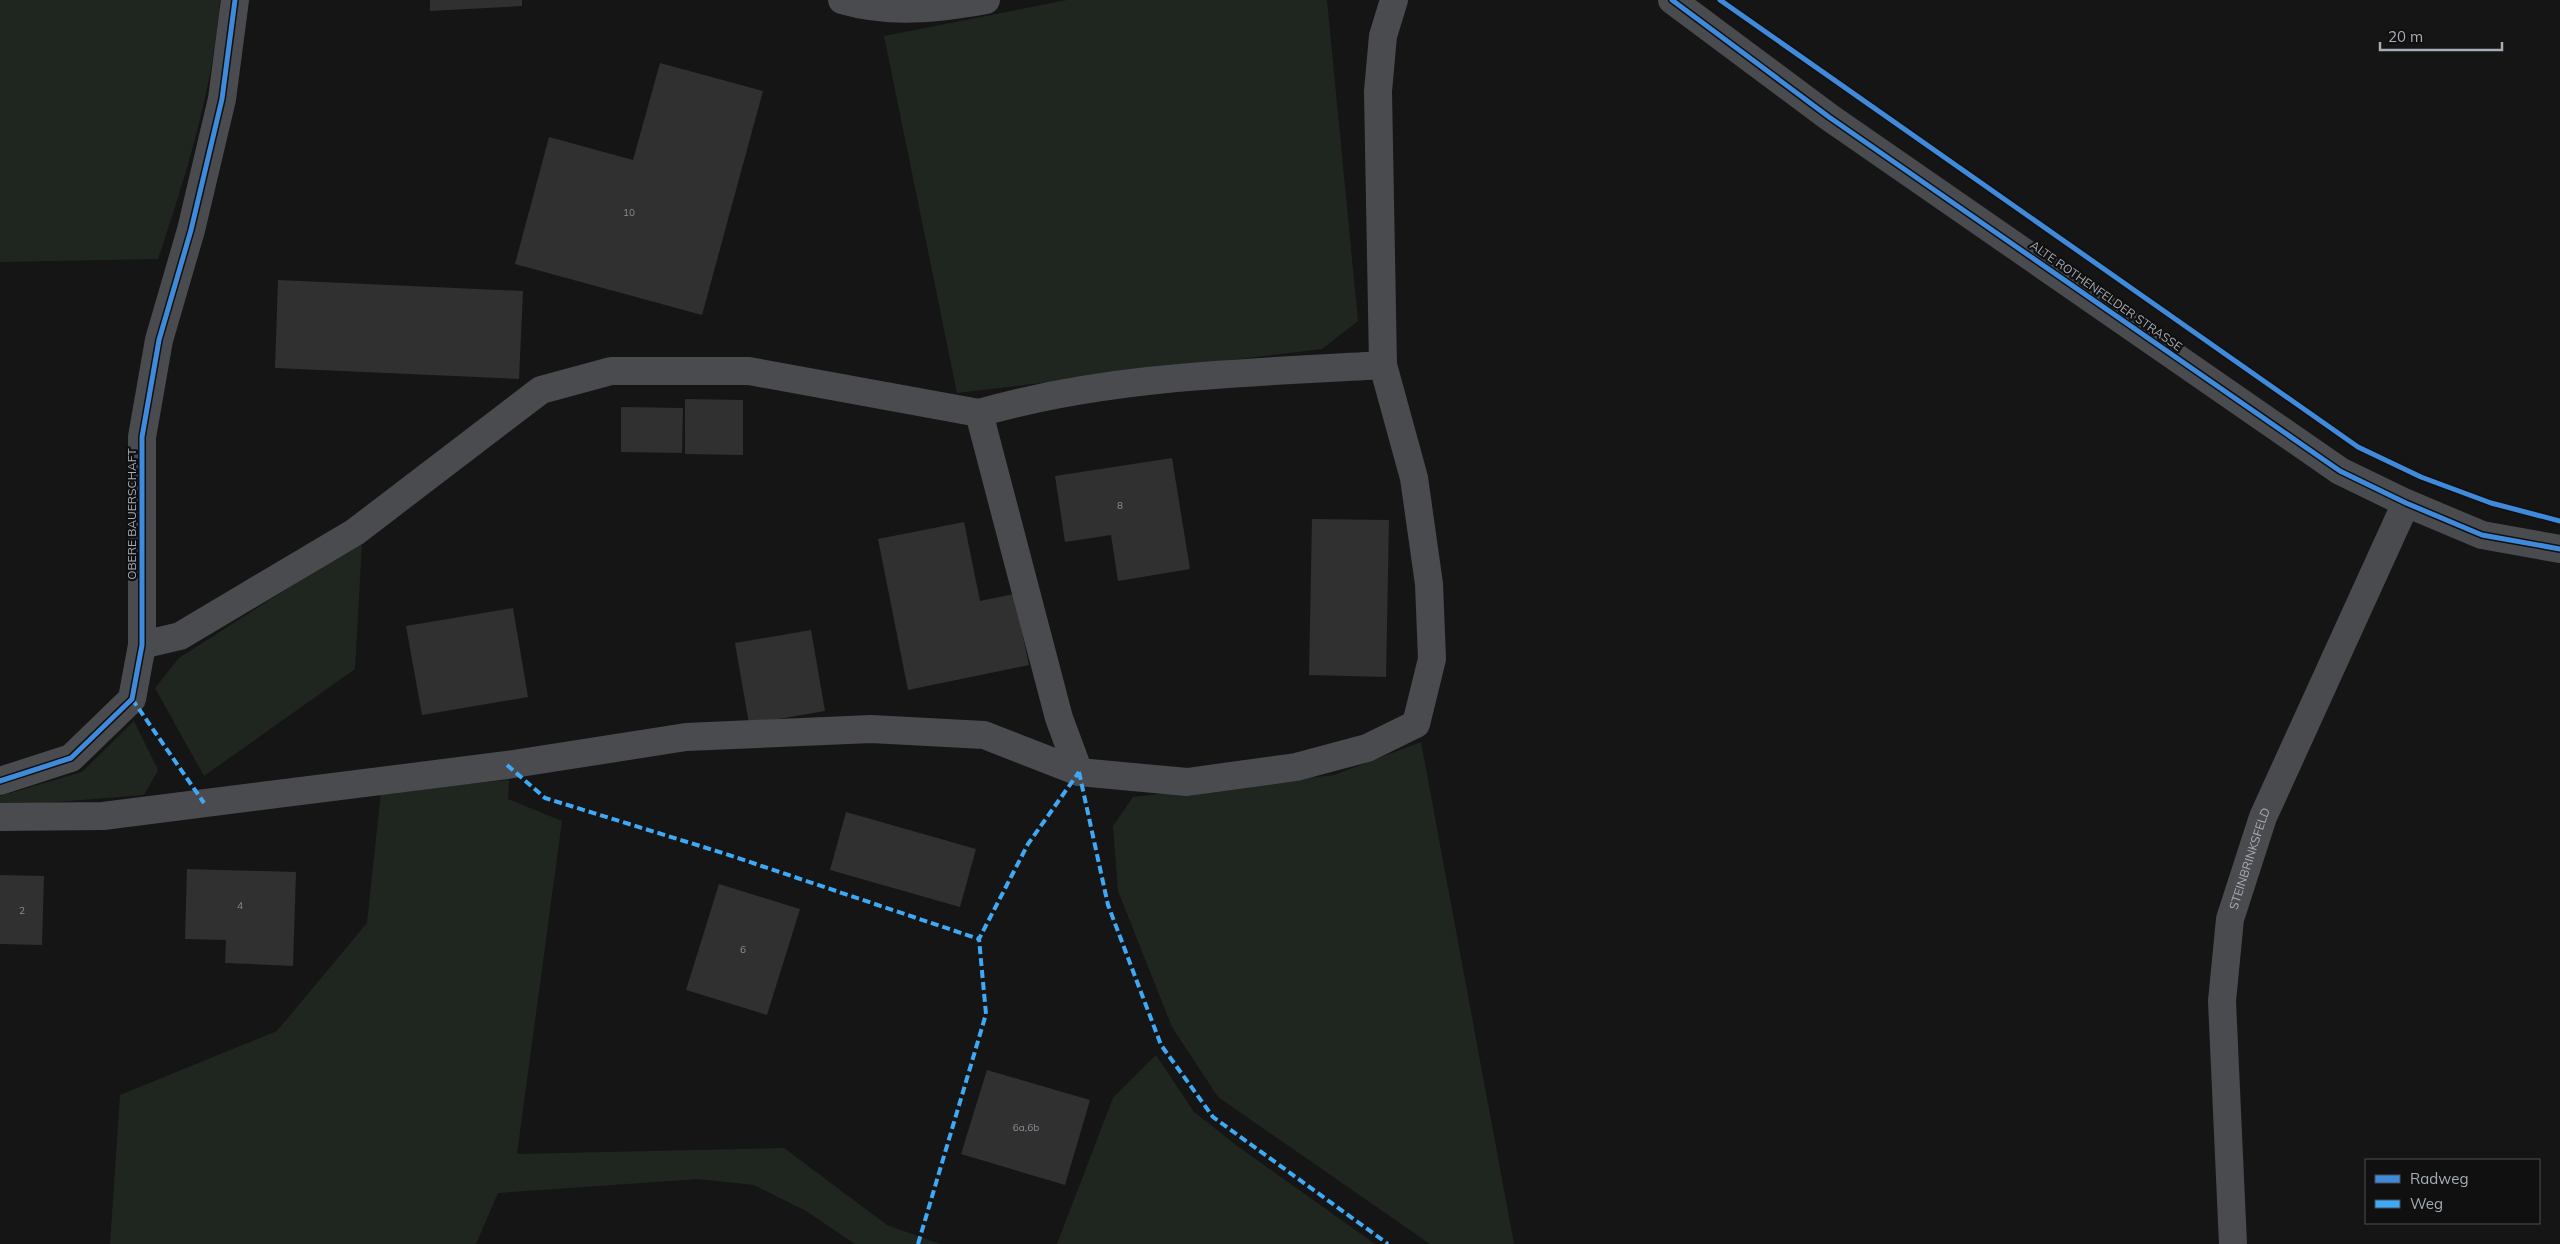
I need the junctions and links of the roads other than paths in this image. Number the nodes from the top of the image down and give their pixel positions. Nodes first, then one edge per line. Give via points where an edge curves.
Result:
1 (235, 0) edge
2 (842, 0) edge
3 (986, 0) edge
4 (1394, 0) edge
5 (1672, 0) edge
6 (1383, 365) junction
7 (979, 413) junction
8 (2406, 502) junction
9 (2560, 549) edge
10 (142, 645) junction
11 (1079, 772) junction
12 (0, 780) edge
13 (0, 817) edge
14 (2233, 1244) edge

1 - 10 street, OBERE BAUERSCHAFT via 222,99 192,230 159,340 142,436
2 - 3 street via 914,10
4 - 6 street via 1383,36 1378,92
5 - 8 street, ALTE ROTHENFELDER STRASSE via 1829,117 2340,470
6 - 7 street via 1152,379 1026,400
6 - 11 street via 1414,478 1429,584 1432,659 1416,724 1367,748 1296,767 1187,782
7 - 10 street via 749,370 611,371 541,390 355,532 180,636
7 - 11 street via 1059,718
8 - 9 street, ALTE ROTHENFELDER STRASSE via 2482,534
8 - 14 street, STEINBRINKSFELD via 2263,817 2230,919 2222,1001
10 - 12 street, OBERE BAUERSCHAFT via 132,699 71,758
11 - 13 street via 984,735 871,728 686,737 507,765 103,816

